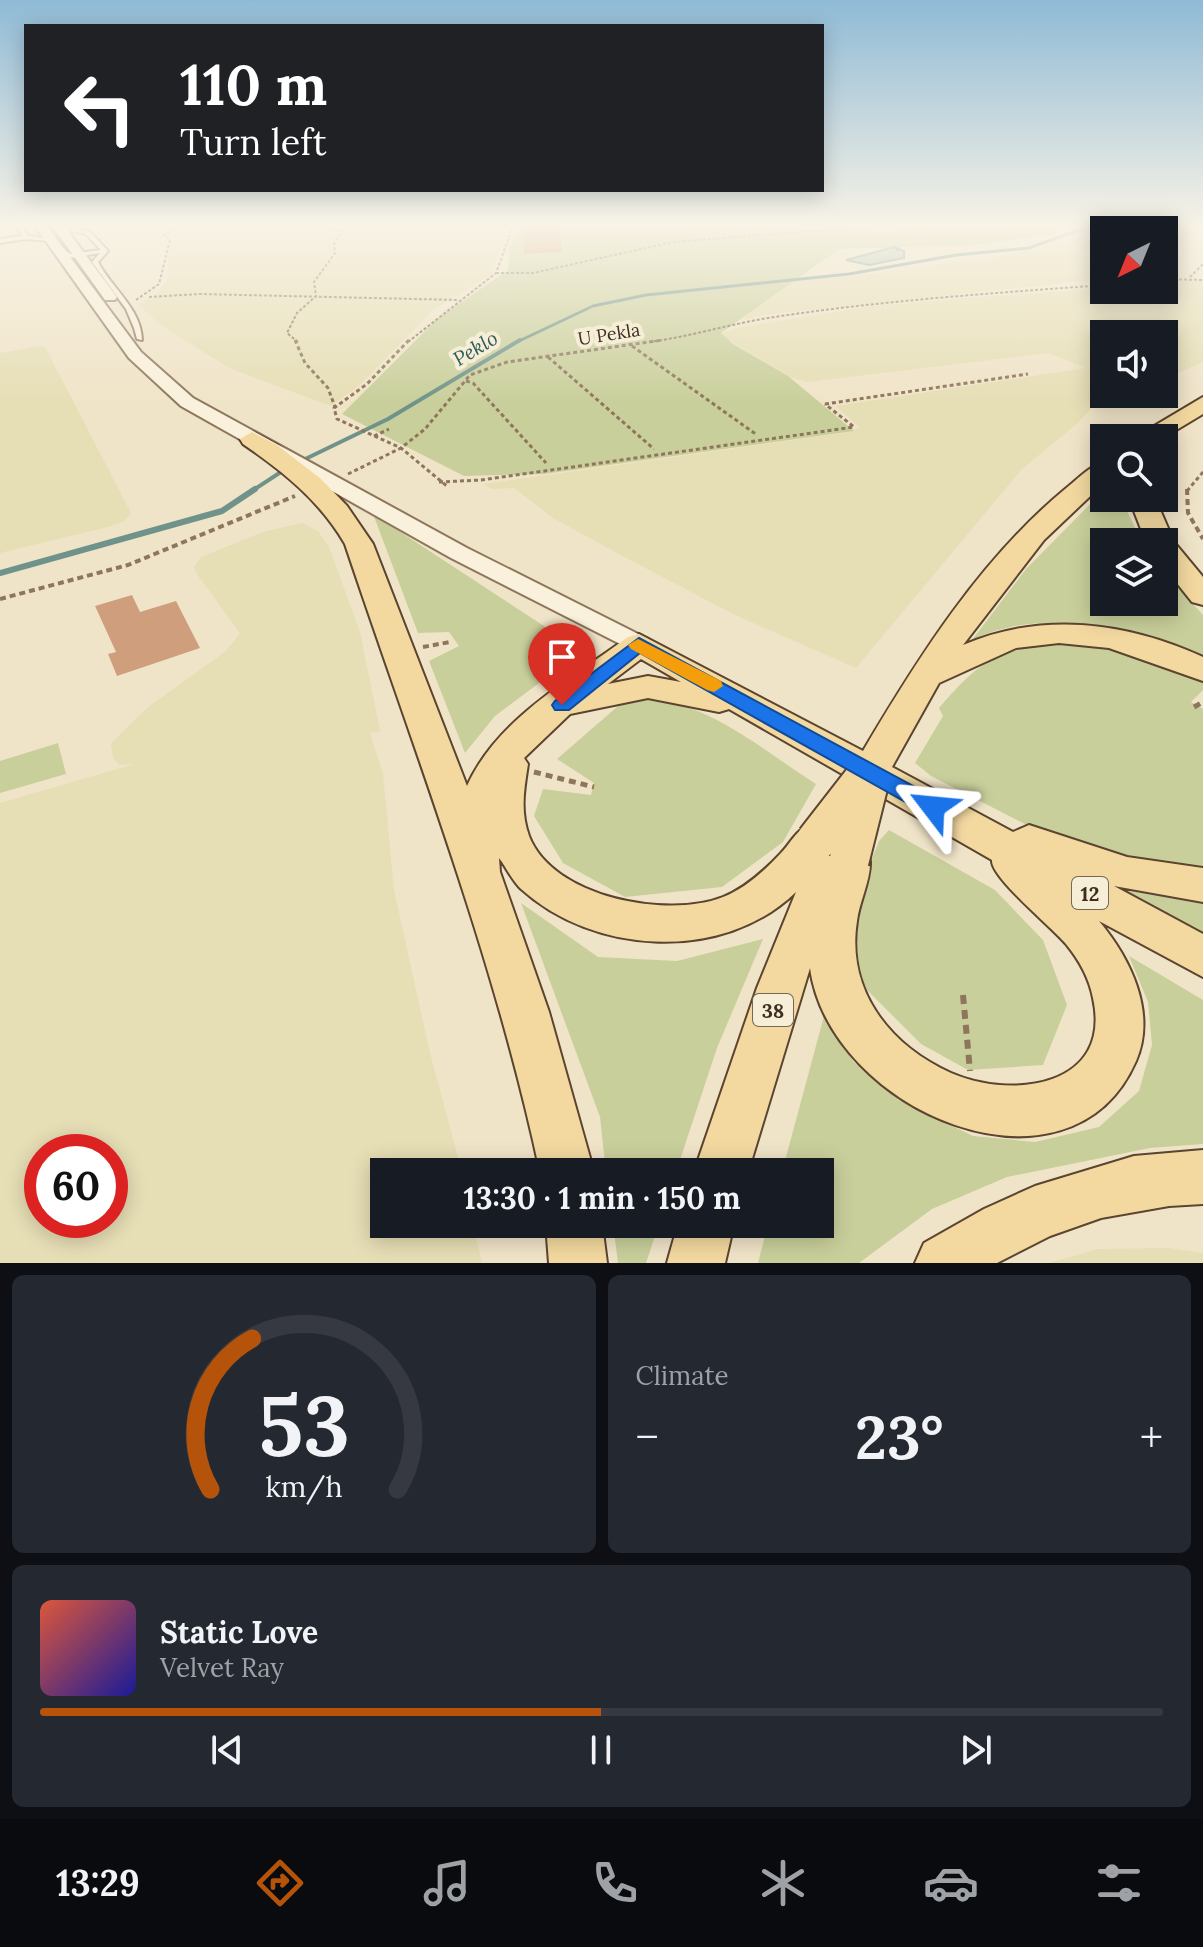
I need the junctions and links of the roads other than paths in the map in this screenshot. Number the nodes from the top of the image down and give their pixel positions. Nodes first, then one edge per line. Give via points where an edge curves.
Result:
1 (85, 285) edge
2 (102, 285) edge
3 (112, 285) edge
4 (140, 339) junction
5 (1203, 406) edge
6 (1171, 424) edge
7 (1178, 429) edge
8 (252, 439) joint
9 (308, 469) junction
10 (1090, 482) edge
11 (1178, 565) edge
12 (1203, 596) edge
13 (639, 644) junction
14 (1203, 670) edge
15 (926, 676) junction
16 (754, 708) junction
17 (550, 716) junction
18 (933, 807) junction
19 (976, 830) junction
20 (833, 851) junction
21 (479, 879) junction
22 (1203, 885) edge
23 (1203, 957) edge
24 (564, 1158) edge
25 (725, 1158) edge
26 (1203, 1177) edge
27 (575, 1238) edge
28 (702, 1238) edge
29 (578, 1263) edge
30 (696, 1263) edge
31 (944, 1263) edge

1 - 8 street via 146,367 187,402
2 - 4 street
3 - 4 lane via 137,322
4 - 9 street via 181,382
5 - 6 main road
5 - 7 main road
8 - 9 main road
9 - 13 street via 476,548
9 - 21 main road via 359,544
10 - 15 main road via 1009,562
11 - 12 main road
13 - 16 main road, 12
13 - 17 main road
14 - 15 main road via 1127,642 1044,635 996,644
15 - 20 main road, bridge via 872,769
16 - 17 main road via 648,687
16 - 18 main road, 12
17 - 20 main road via 508,766 503,808 516,850 555,893 613,919 682,924 725,915
17 - 21 main road via 502,761 484,788 478,816
18 - 19 main road, 12
18 - 22 main road via 1127,874
19 - 20 main road via 1085,936 1111,978 1120,1022 1112,1059 1080,1095 1035,1110 974,1105 933,1090 893,1064 862,1034 843,1003 833,972
19 - 23 main road, 12
20 - 25 main road, 38 via 780,988
21 - 24 main road via 535,1044
26 - 31 main road via 1075,1199 1024,1217
27 - 29 main road
28 - 30 main road

